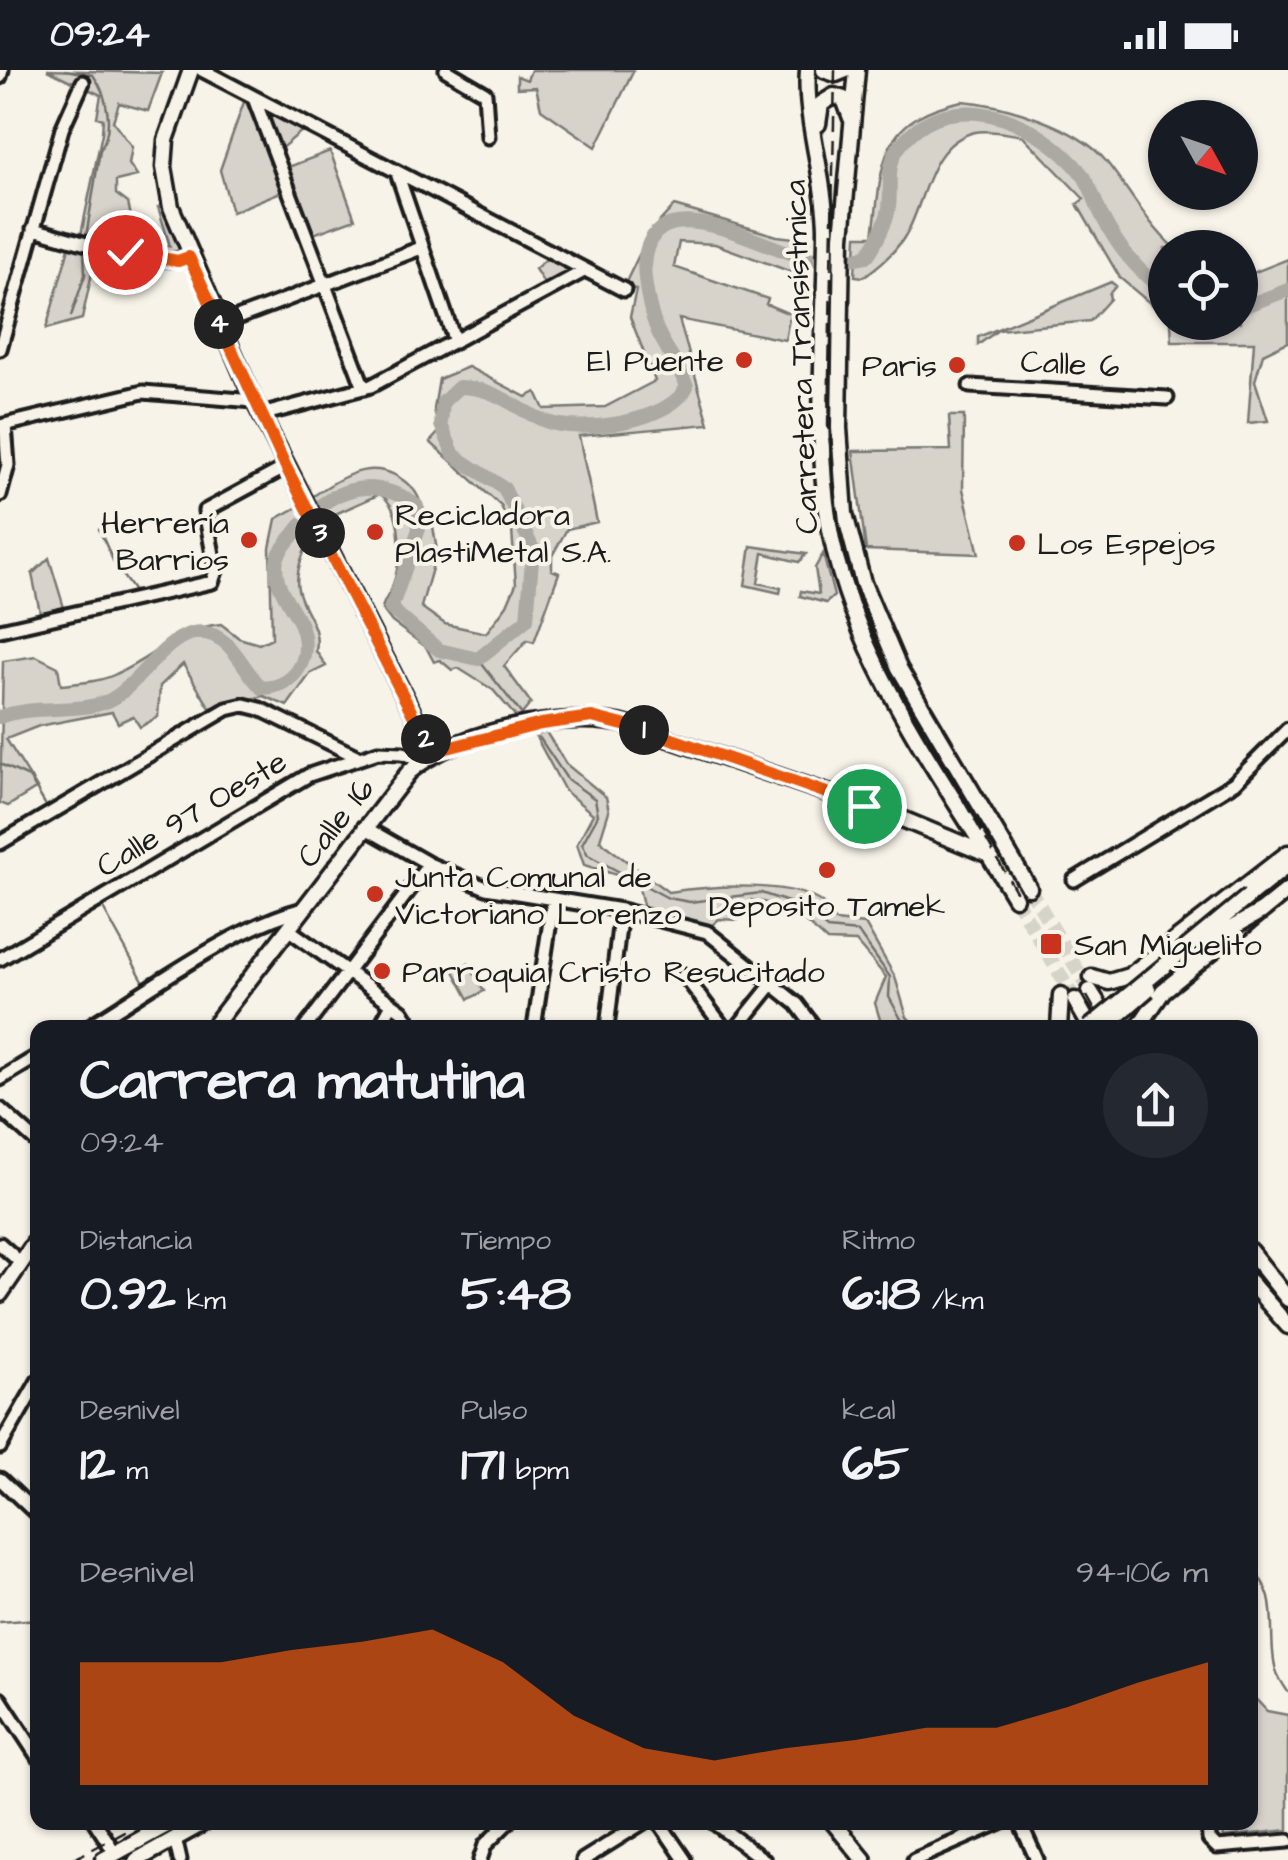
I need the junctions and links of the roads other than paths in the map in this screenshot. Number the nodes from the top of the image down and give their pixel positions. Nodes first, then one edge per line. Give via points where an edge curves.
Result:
1 (191, 70) edge
2 (202, 70) edge
3 (446, 70) edge
4 (808, 70) edge
5 (824, 70) edge
6 (846, 70) edge
7 (857, 70) edge
8 (82, 82) dead end
9 (254, 98) junction
10 (853, 129) junction
11 (488, 137) dead end
12 (817, 139) junction
13 (397, 173) junction
14 (33, 228) junction
15 (422, 248) junction
16 (189, 257) junction
17 (584, 271) junction
18 (324, 285) junction
19 (834, 285) junction
20 (624, 290) dead end
21 (219, 325) junction
22 (455, 342) junction
23 (0, 350) edge
24 (970, 386) dead end
25 (364, 388) junction
26 (1166, 398) dead end
27 (258, 408) junction
28 (2, 425) edge
29 (286, 467) junction
30 (0, 495) edge
31 (0, 630) edge
32 (1288, 729) edge
33 (356, 756) junction
34 (427, 756) junction
35 (970, 822) junction
36 (364, 827) junction
37 (950, 838) junction
38 (0, 842) edge
39 (1288, 853) edge
40 (990, 855) junction
41 (428, 864) junction
42 (1288, 865) edge
43 (1074, 880) dead end
44 (1029, 888) tunnel mouth
45 (1288, 890) edge
46 (1015, 898) tunnel mouth
47 (554, 902) junction
48 (303, 909) junction
49 (621, 910) junction
50 (1260, 912) junction
51 (288, 929) junction
52 (0, 960) edge
53 (1136, 972) junction
54 (350, 974) junction
55 (684, 975) dead end
56 (774, 983) junction
57 (1162, 992) junction
58 (392, 1004) junction
59 (99, 1020) edge
60 (218, 1020) edge
61 (313, 1020) edge
62 (383, 1020) edge
63 (406, 1020) edge
64 (535, 1020) edge
65 (608, 1020) edge
66 (718, 1020) edge
67 (743, 1020) edge
68 (808, 1020) edge
69 (1061, 1020) edge
70 (1084, 1020) edge
71 (1100, 1020) edge
72 (1108, 1020) edge
73 (1114, 1020) edge
74 (1143, 1020) edge
75 (30, 1061) edge
76 (0, 1079) edge
77 (0, 1109) edge
78 (30, 1136) edge
79 (0, 1244) edge
80 (30, 1249) edge
81 (1258, 1261) edge
82 (20, 1262) junction
83 (0, 1294) edge
84 (1258, 1297) edge
85 (1288, 1299) edge
86 (1288, 1326) edge
87 (30, 1396) edge
88 (25, 1405) junction
89 (30, 1409) edge
90 (0, 1447) edge
91 (0, 1479) edge
92 (30, 1507) edge
93 (0, 1699) edge
94 (30, 1744) edge
95 (98, 1830) edge
96 (174, 1830) edge
97 (500, 1830) edge
98 (631, 1830) edge
99 (664, 1830) edge
100 (724, 1830) edge
101 (840, 1830) edge
102 (987, 1830) edge
103 (1024, 1830) edge
104 (1209, 1830) edge
105 (1288, 1841) edge
106 (942, 1854) edge
107 (109, 1856) edge
108 (137, 1860) edge
109 (180, 1860) edge
110 (480, 1860) edge
111 (583, 1860) edge
112 (685, 1860) edge
113 (764, 1860) edge
114 (864, 1860) edge
115 (914, 1860) edge
116 (1037, 1860) edge

1 - 16 main road via 166,140 164,166
2 - 9 street
3 - 11 street via 485,93
4 - 12 main road, Carretera Transístmica
5 - 6 main road
7 - 10 main road, Carretera Transístmica
8 - 14 street
9 - 13 street
9 - 18 street
10 - 12 main road via 844,99 830,96 819,108
10 - 19 main road, Carretera Transístmica
12 - 19 main road, Carretera Transístmica
13 - 15 street
13 - 17 street
14 - 16 street via 125,252
14 - 23 street
15 - 18 street
15 - 22 street
16 - 21 main road
17 - 20 street
17 - 22 street
18 - 21 street
18 - 25 street
19 - 35 main road, Carretera Transístmica via 824,454 840,572 880,670
19 - 44 main road, Carretera Transístmica via 845,514 863,583 899,668
21 - 27 main road
22 - 25 street
24 - 26 street, Calle 6
25 - 27 street
27 - 28 street via 143,392
27 - 29 main road
28 - 30 street via 8,465
29 - 31 street via 205,511 216,572 205,586
29 - 34 main road
32 - 43 street via 1234,783
33 - 34 street, Calle 97 Oeste
33 - 38 street via 260,709 226,709
33 - 52 street, Calle 97 Oeste via 260,802
34 - 36 main road, Calle 16
34 - 37 main road via 592,717 658,734
35 - 37 main road via 965,834
35 - 40 main road, Carretera Transístmica
36 - 41 street
36 - 48 main road, Calle 16
37 - 40 main road
39 - 53 main road
40 - 46 main road, Carretera Transístmica
41 - 47 street via 486,888
41 - 54 street
42 - 71 main road, bridge
45 - 50 main road
47 - 49 street
47 - 64 street
48 - 51 main road, Calle 16
48 - 59 street via 281,914
49 - 56 street via 706,932
49 - 65 street
50 - 57 main road
50 - 73 main road, bridge via 1216,935
51 - 54 street
51 - 60 main road, Calle 16
53 - 57 main road via 1133,984 1141,994
53 - 72 main road via 1091,984
54 - 58 street
54 - 61 street
55 - 66 street
56 - 67 street
56 - 68 street
57 - 74 main road
58 - 62 street
58 - 63 street
69 - 70 main road via 1068,997
75 - 76 street
77 - 78 street
79 - 82 street
80 - 82 main road
81 - 85 main road
82 - 83 main road
84 - 86 main road
87 - 88 street
88 - 89 street
88 - 90 street
91 - 92 street
93 - 94 street
95 - 107 street
96 - 107 main road
96 - 108 main road
96 - 109 street
97 - 110 street
98 - 111 street
99 - 112 street
100 - 113 street
101 - 114 main road
102 - 106 street
103 - 116 street
104 - 105 street via 1217,1847
106 - 115 street

